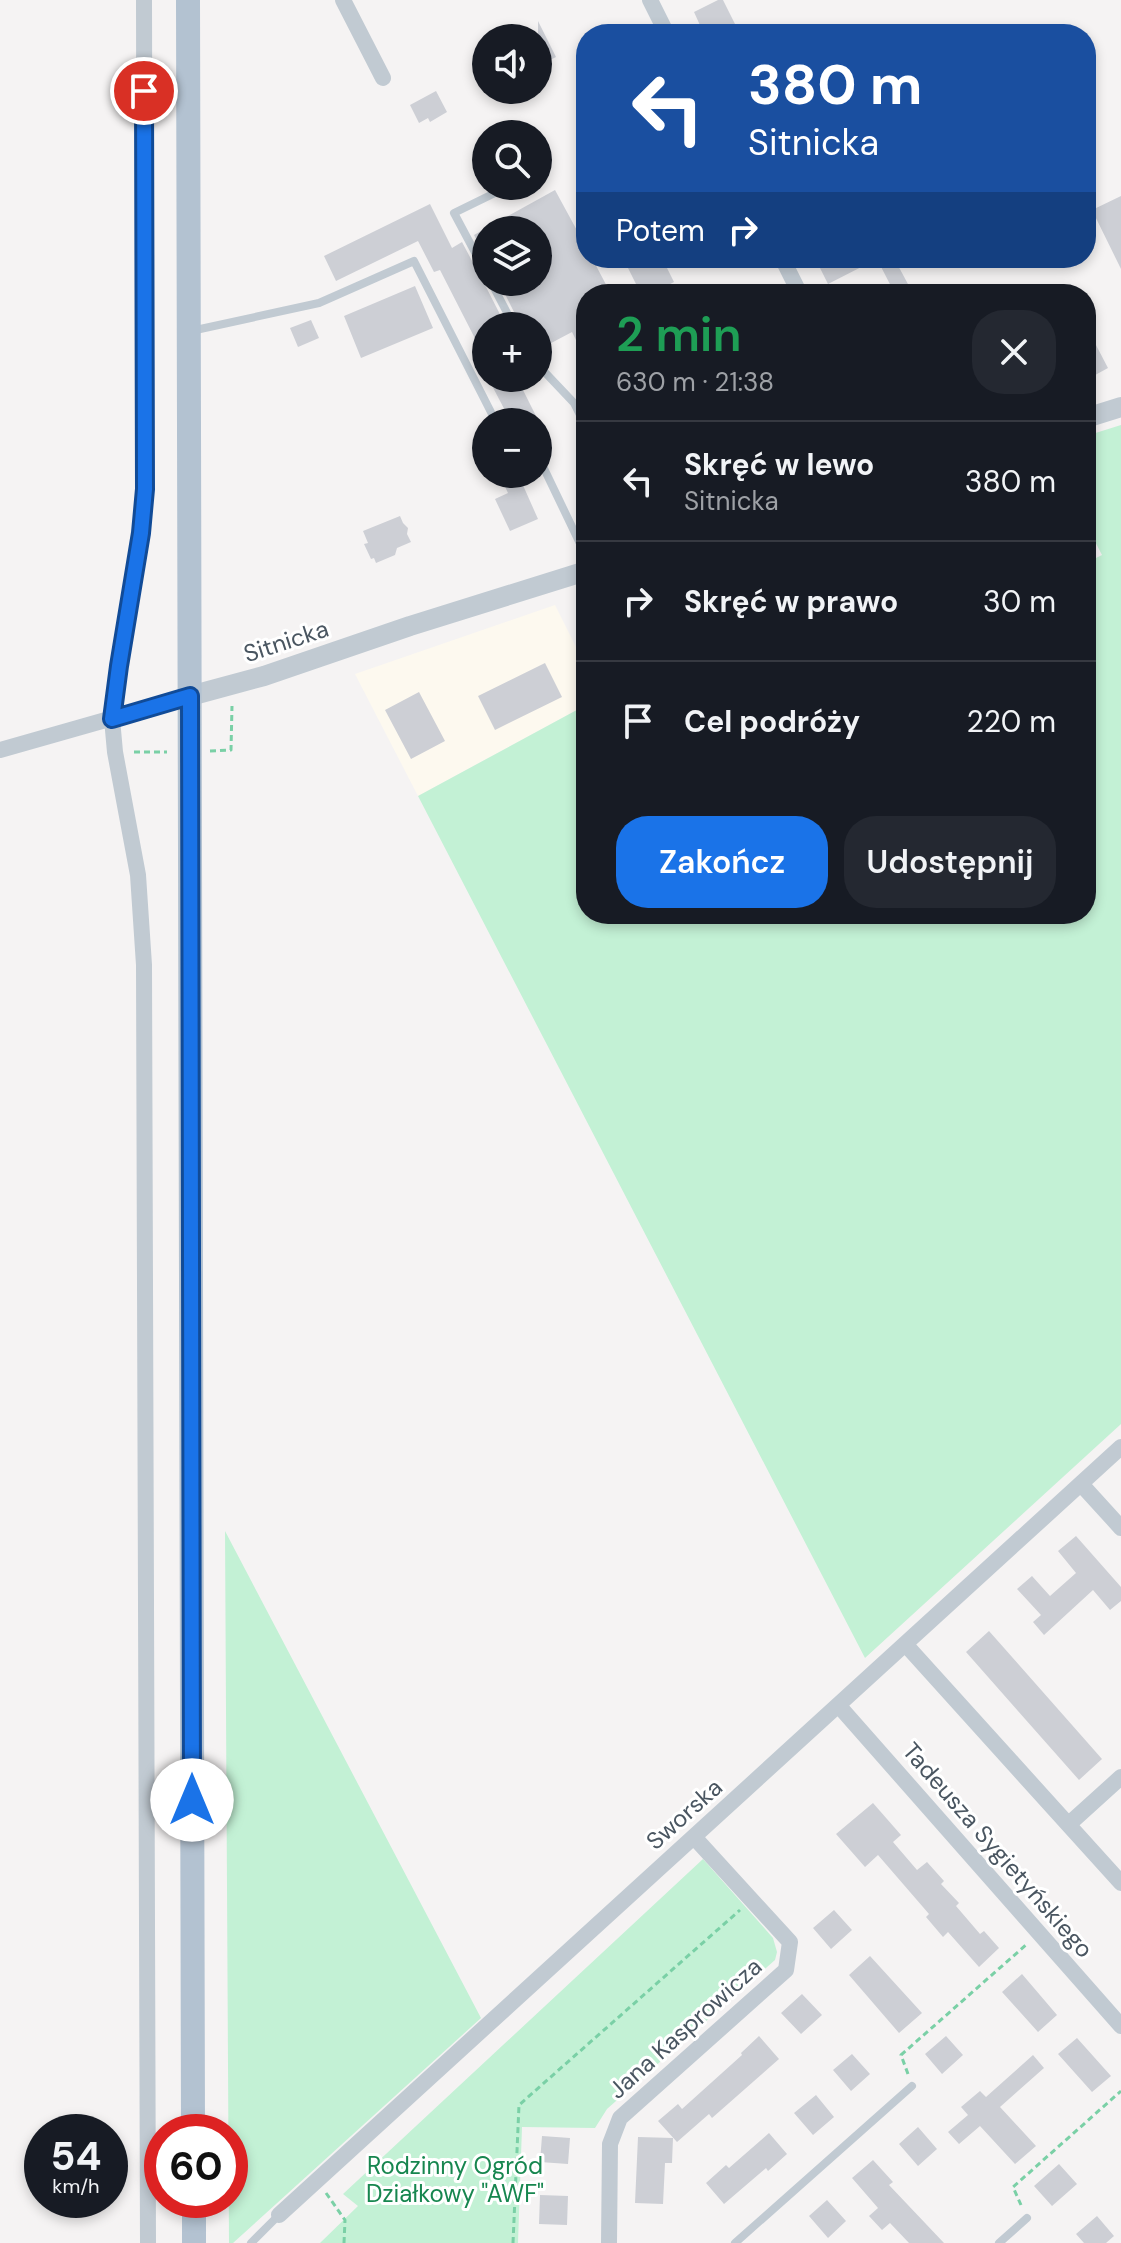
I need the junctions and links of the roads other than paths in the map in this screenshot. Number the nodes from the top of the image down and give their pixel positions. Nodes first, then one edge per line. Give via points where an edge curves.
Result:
1 (144, 0) edge
2 (188, 0) edge
3 (343, 0) edge
4 (650, 0) edge
5 (662, 24) edge
6 (383, 78) dead end
7 (480, 200) edge
8 (472, 247) edge
9 (188, 331) junction
10 (552, 380) edge
11 (576, 407) edge
12 (1121, 407) edge
13 (489, 408) edge
14 (1096, 415) edge
15 (552, 485) edge
16 (576, 535) edge
17 (576, 574) edge
18 (190, 696) junction
19 (112, 719) junction
20 (0, 750) edge
21 (1121, 1447) edge
22 (1081, 1484) junction
23 (1121, 1528) edge
24 (906, 1645) junction
25 (839, 1706) junction
26 (1121, 1777) edge
27 (1069, 1824) junction
28 (694, 1837) junction
29 (1121, 1883) edge
30 (1121, 2026) edge
31 (912, 2086) road end
32 (193, 2114) edge
33 (279, 2215) joint
34 (194, 2218) edge
35 (1027, 2218) road end
36 (148, 2243) edge
37 (194, 2243) edge
38 (251, 2243) edge
39 (609, 2243) edge
40 (735, 2243) edge
41 (999, 2243) edge

1 - 19 street via 145,489
2 - 9 main road
3 - 6 street
4 - 5 street
7 - 8 lane via 454,213
9 - 13 lane via 319,303 414,261
9 - 18 main road
10 - 11 lane
12 - 14 street
15 - 16 lane
17 - 18 street, Sitnicka
18 - 19 street, Sitnicka
18 - 32 main road
19 - 20 street, Sitnicka
19 - 36 street via 138,875 144,965
21 - 22 street, Sworska
22 - 23 street
22 - 24 street, Sworska
24 - 25 street, Sworska
24 - 27 street
25 - 28 street, Sworska
25 - 30 street, Tadeusza Sygietyńskiego
26 - 27 street
27 - 29 street
28 - 33 street, Sworska
28 - 39 street, Jana Kasprowicza via 790,1942 786,1970 620,2118 610,2144
31 - 40 lane
33 - 38 lane
34 - 37 main road
35 - 41 lane

